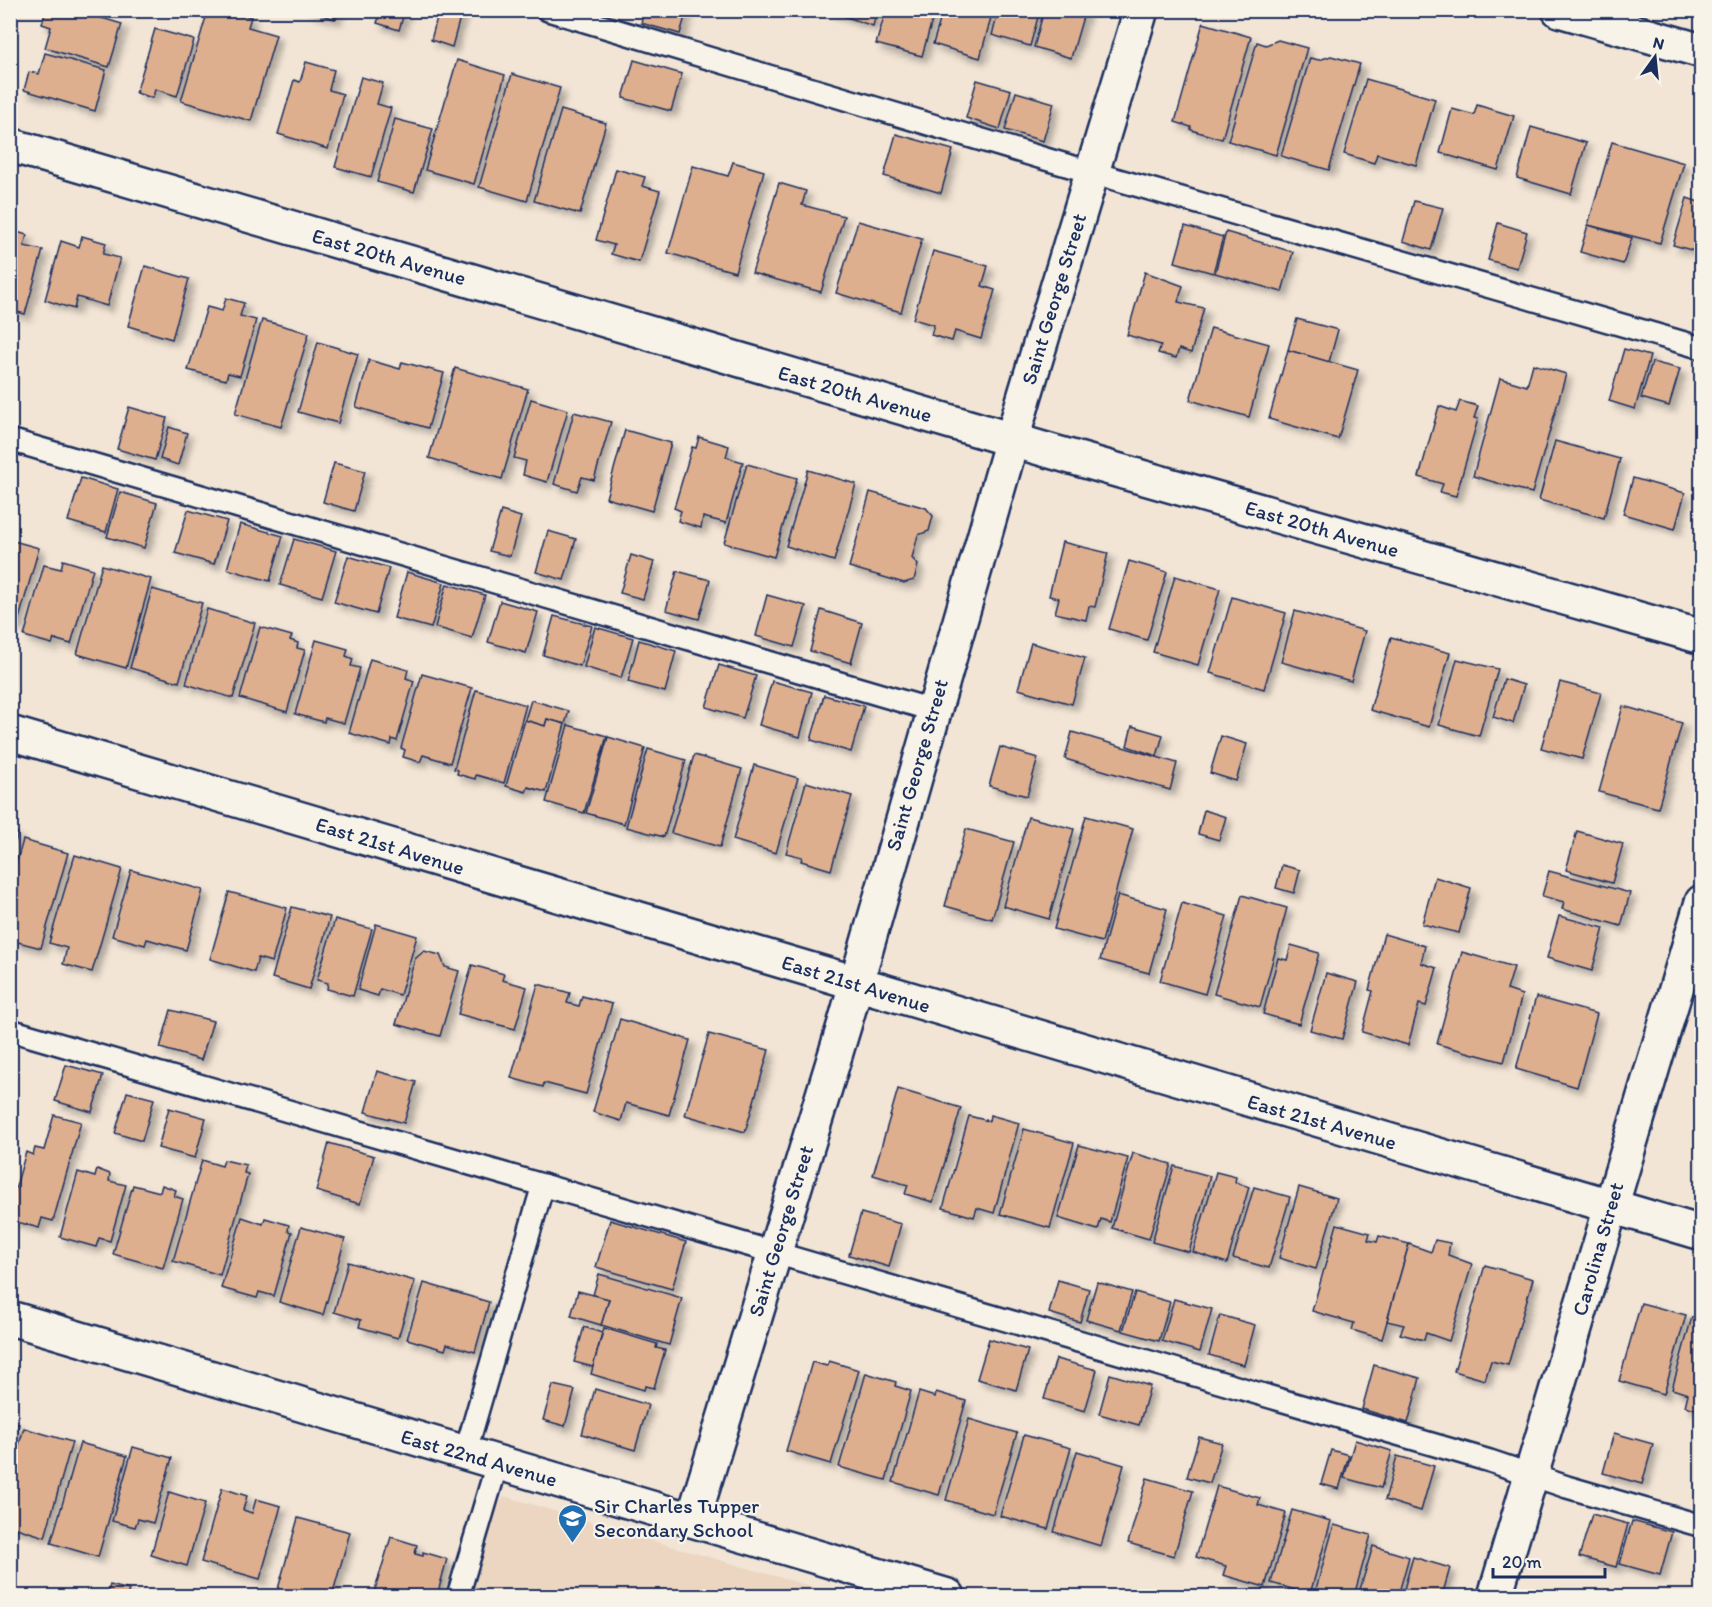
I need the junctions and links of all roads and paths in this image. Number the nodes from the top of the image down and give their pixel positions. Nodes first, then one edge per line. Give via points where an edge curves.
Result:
1 (548, 10) edge
2 (1141, 10) edge
3 (1559, 10) edge
4 (1701, 51) edge
5 (10, 145) edge
6 (1094, 172) junction
7 (1701, 348) edge
8 (10, 440) edge
9 (1012, 440) junction
10 (1701, 638) edge
11 (932, 710) junction
12 (10, 734) edge
13 (1701, 902) edge
14 (1697, 934) edge
15 (856, 984) junction
16 (10, 1030) edge
17 (543, 1185) junction
18 (1611, 1206) junction
19 (1701, 1233) edge
20 (774, 1253) junction
21 (10, 1318) edge
22 (465, 1454) junction
23 (497, 1464) junction
24 (1530, 1475) junction
25 (693, 1520) junction
26 (1701, 1526) edge
27 (458, 1596) edge
28 (948, 1596) edge
29 (1495, 1596) edge

1 - 6 lane
2 - 6 street, Saint George Street
3 - 4 street
5 - 9 street, East 20th Avenue
6 - 7 lane
6 - 9 street, Saint George Street
8 - 11 lane
9 - 10 street, East 20th Avenue
9 - 11 street, Saint George Street
11 - 15 street, Saint George Street
12 - 15 street, East 21st Avenue
13 - 14 street, Carolina Street
14 - 18 street, Carolina Street
15 - 18 street, East 21st Avenue
15 - 20 street, Saint George Street
16 - 17 lane
17 - 20 lane
17 - 22 lane
18 - 19 street, East 21st Avenue
18 - 24 street, Carolina Street
20 - 24 lane
20 - 25 street, Saint George Street
21 - 22 street, East 22nd Avenue
22 - 23 street, East 22nd Avenue
23 - 25 street, East 22nd Avenue
23 - 27 lane
24 - 26 lane
24 - 29 street, Carolina Street
25 - 28 street, East 22nd Avenue

